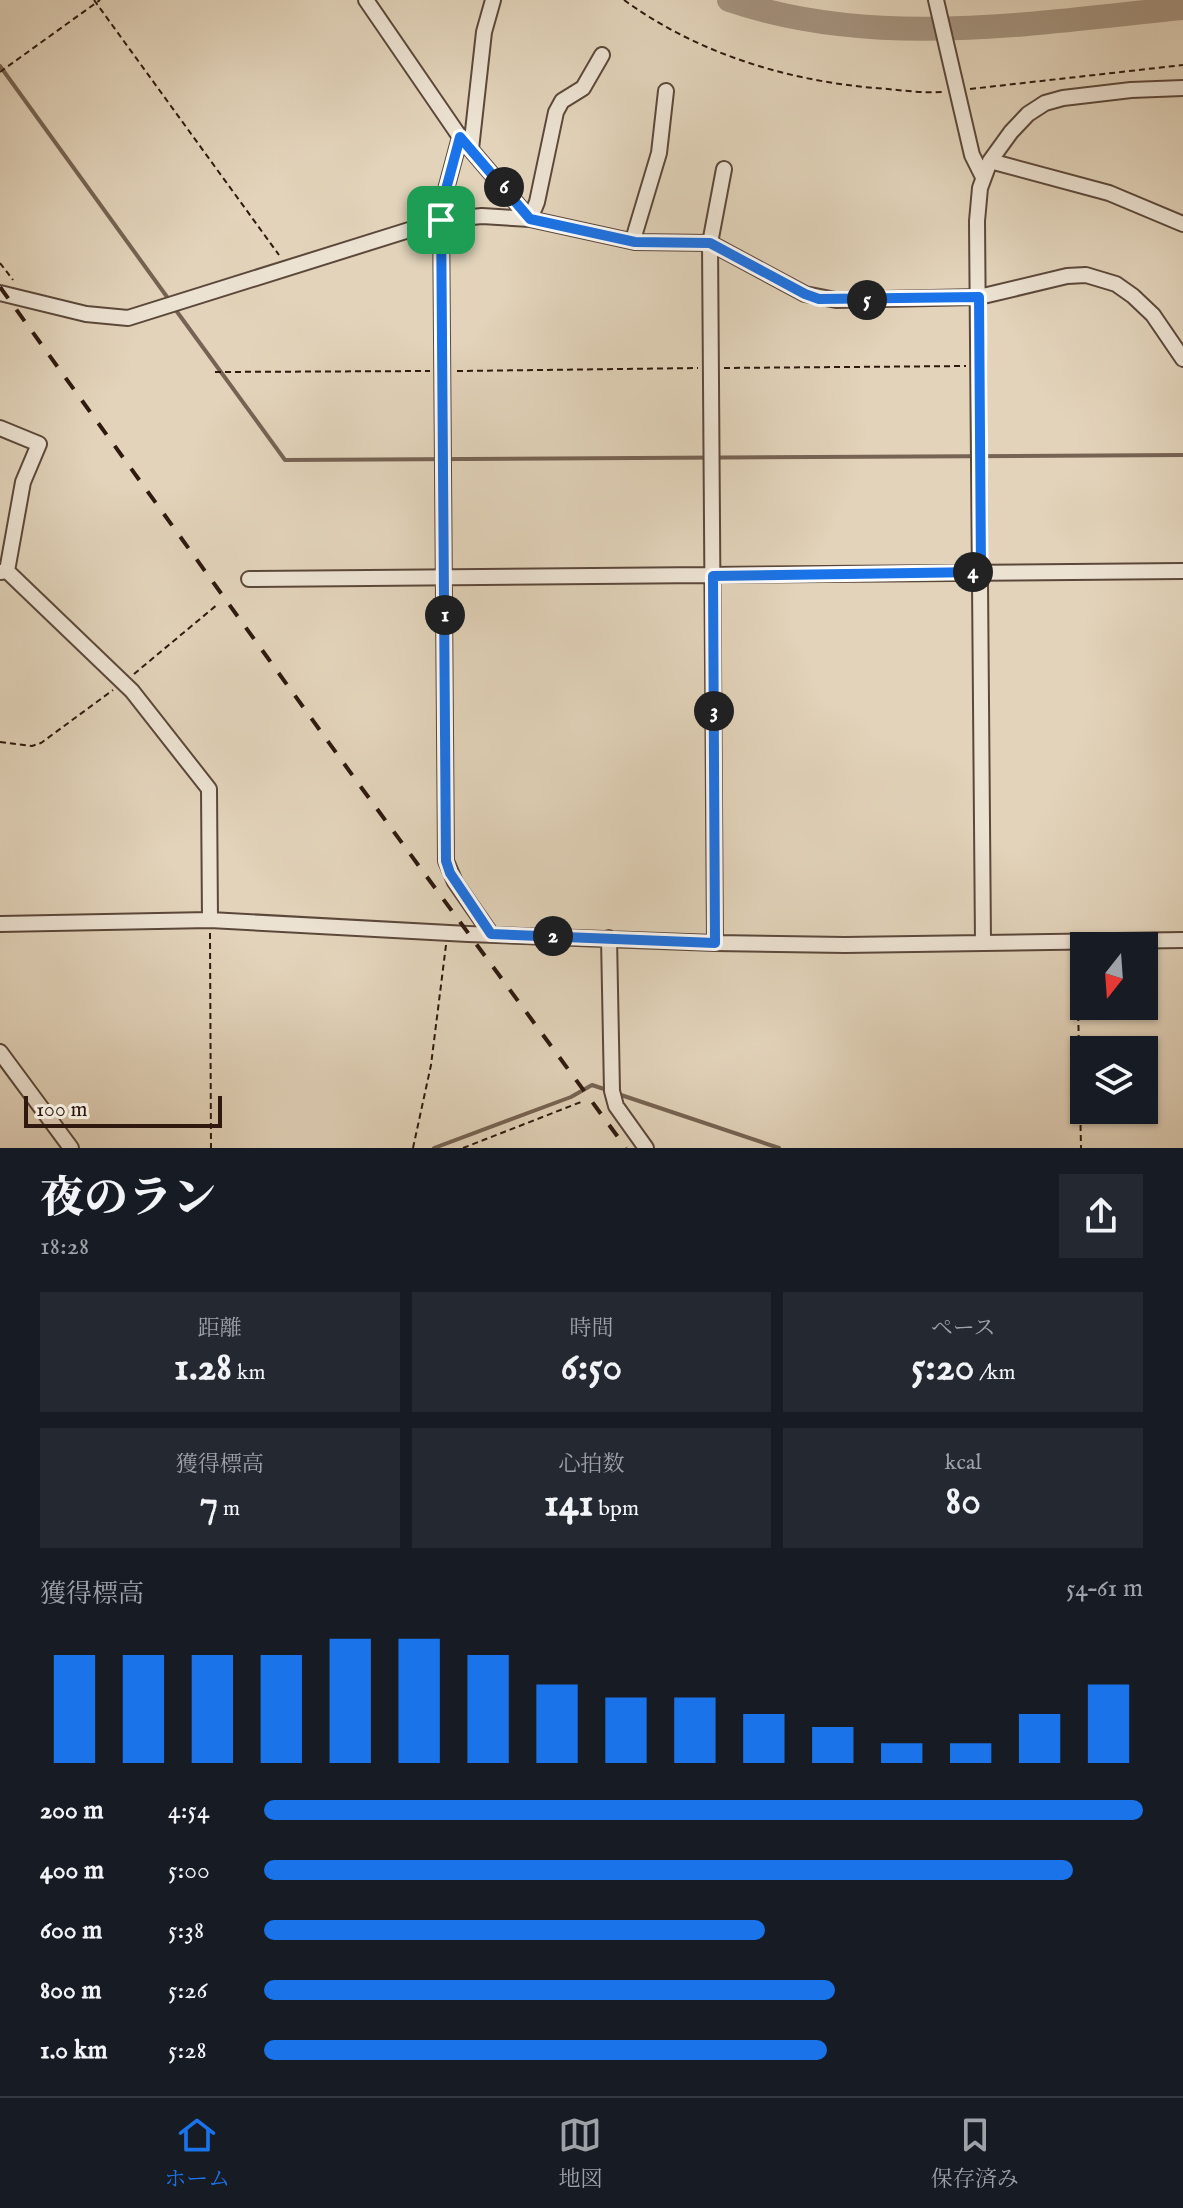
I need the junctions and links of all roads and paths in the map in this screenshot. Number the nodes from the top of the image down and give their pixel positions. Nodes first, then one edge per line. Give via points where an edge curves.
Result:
1 (366, 0) edge
2 (493, 0) edge
3 (624, 0) edge
4 (936, 0) edge
5 (97, 1) edge
6 (602, 55) dead end
7 (1183, 65) edge
8 (0, 72) edge
9 (961, 87) junction
10 (1183, 88) edge
11 (666, 91) dead end
12 (937, 93) dead end
13 (460, 137) junction
14 (471, 149) junction
15 (990, 161) junction
16 (724, 169) dead end
17 (983, 177) junction
18 (530, 219) junction
19 (441, 220) junction
20 (1183, 224) edge
21 (635, 242) junction
22 (710, 243) junction
23 (0, 263) edge
24 (289, 269) junction
25 (0, 293) edge
26 (979, 297) junction
27 (20, 298) junction
28 (1183, 359) edge
29 (979, 366) junction
30 (711, 368) junction
31 (443, 371) junction
32 (215, 372) dead end
33 (0, 428) edge
34 (1183, 571) edge
35 (4, 572) edge
36 (981, 572) junction
37 (713, 576) junction
38 (445, 577) junction
39 (249, 579) dead end
40 (210, 920) junction
41 (0, 924) edge
42 (448, 932) junction
43 (491, 934) junction
44 (609, 938) junction
45 (1158, 940) edge
46 (1183, 940) edge
47 (1070, 942) edge
48 (715, 943) junction
49 (983, 943) junction
50 (1078, 1020) edge
51 (0, 1052) edge
52 (581, 1102) dead end
53 (471, 1147) edge
54 (71, 1148) edge
55 (211, 1148) edge
56 (412, 1148) edge
57 (463, 1148) edge
58 (646, 1148) edge
59 (1081, 1148) edge

1 - 13 street
2 - 14 street via 484,32
3 - 12 path via 692,41 764,69 826,84
4 - 9 street
5 - 8 path
5 - 24 path
6 - 18 street via 583,88 562,101 556,112
7 - 9 path
9 - 17 street via 972,155
10 - 15 street via 1045,103 1028,114
11 - 21 street via 659,153
13 - 14 street
13 - 19 street
14 - 18 street
15 - 17 street
15 - 20 street via 1109,193
16 - 22 street
17 - 26 street via 977,221
18 - 19 street
18 - 21 street
19 - 24 street
19 - 31 street
21 - 22 street
22 - 26 street via 819,299
22 - 30 street
23 - 27 path via 21,291
24 - 27 street via 128,318
25 - 27 street
26 - 28 street via 1067,276 1086,275 1116,284 1153,315
26 - 29 street
29 - 30 path
29 - 36 street
30 - 31 path
30 - 37 street
31 - 32 path
31 - 38 street
33 - 35 street via 39,444 23,482
34 - 36 street
35 - 40 street via 132,691 209,789
36 - 37 street
36 - 49 street
37 - 38 street
37 - 48 street
38 - 39 street
38 - 43 street via 446,861
40 - 41 street
40 - 42 street
40 - 55 path
42 - 43 street
42 - 56 path via 431,1065
43 - 44 street
44 - 48 street
44 - 58 street via 612,1091 616,1106
45 - 46 street
47 - 49 street
48 - 49 street
50 - 59 path
51 - 54 street
52 - 53 path
53 - 57 path

